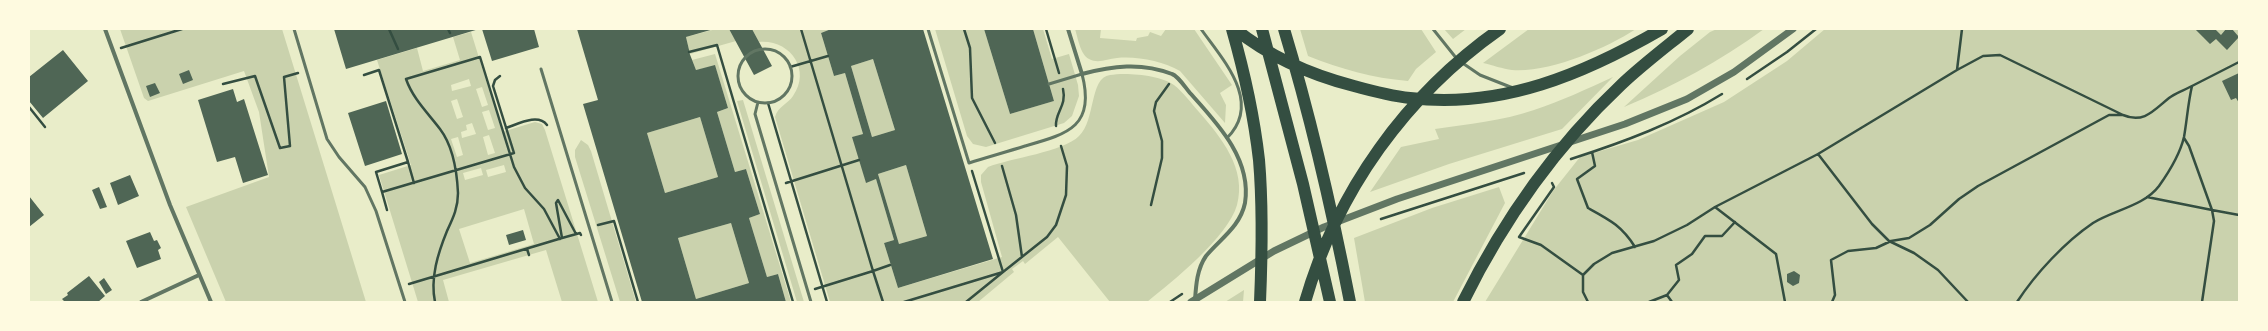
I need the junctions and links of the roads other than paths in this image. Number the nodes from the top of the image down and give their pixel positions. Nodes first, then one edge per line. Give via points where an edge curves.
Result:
1 (106, 29) edge
2 (294, 29) edge
3 (928, 29) edge
4 (1068, 29) edge
5 (1201, 29) edge
6 (1232, 29) edge
7 (1235, 29) edge
8 (1262, 29) edge
9 (1284, 29) edge
10 (1433, 29) edge
11 (1500, 29) edge
12 (1662, 29) edge
13 (1688, 29) edge
14 (1793, 29) edge
15 (540, 69) dead end
16 (1082, 74) junction
17 (1049, 84) dead end
18 (1520, 90) junction
19 (758, 102) junction
20 (1227, 138) junction
21 (199, 275) junction
22 (1193, 301) edge
23 (141, 302) edge
24 (211, 302) edge
25 (405, 302) edge
26 (612, 302) edge
27 (811, 302) edge
28 (1260, 302) edge
29 (1305, 302) edge
30 (1330, 302) edge
31 (1350, 302) edge
32 (1463, 302) edge

1 - 21 street via 150,153
2 - 25 lane via 327,139 368,193
3 - 16 lane via 969,163 1058,136 1074,127 1082,116 1086,102
4 - 16 street
5 - 20 lane via 1240,90 1242,116 1239,124
6 - 28 highway via 1249,101 1259,159 1262,254
7 - 18 highway via 1253,43 1303,70 1410,99 1455,99
8 - 30 highway via 1296,155
9 - 31 highway via 1300,81
10 - 18 lane via 1449,51 1472,70
11 - 29 highway via 1426,92 1364,168 1325,244
12 - 18 highway via 1583,71
13 - 32 highway via 1622,84 1558,152 1514,210
14 - 22 street via 1734,72 1687,99 1625,124 1397,199 1324,227 1274,251
15 - 26 lane
16 - 17 lane
16 - 20 street via 1122,65 1173,74
19 - 19 lane via 746,95 739,80 739,70 747,56 759,50 770,50 784,57 790,67 792,82 782,98 768,103
19 - 27 lane via 755,114
20 - 22 street via 1240,162 1245,182 1245,203 1237,223 1206,257 1200,268
21 - 23 street
21 - 24 street

